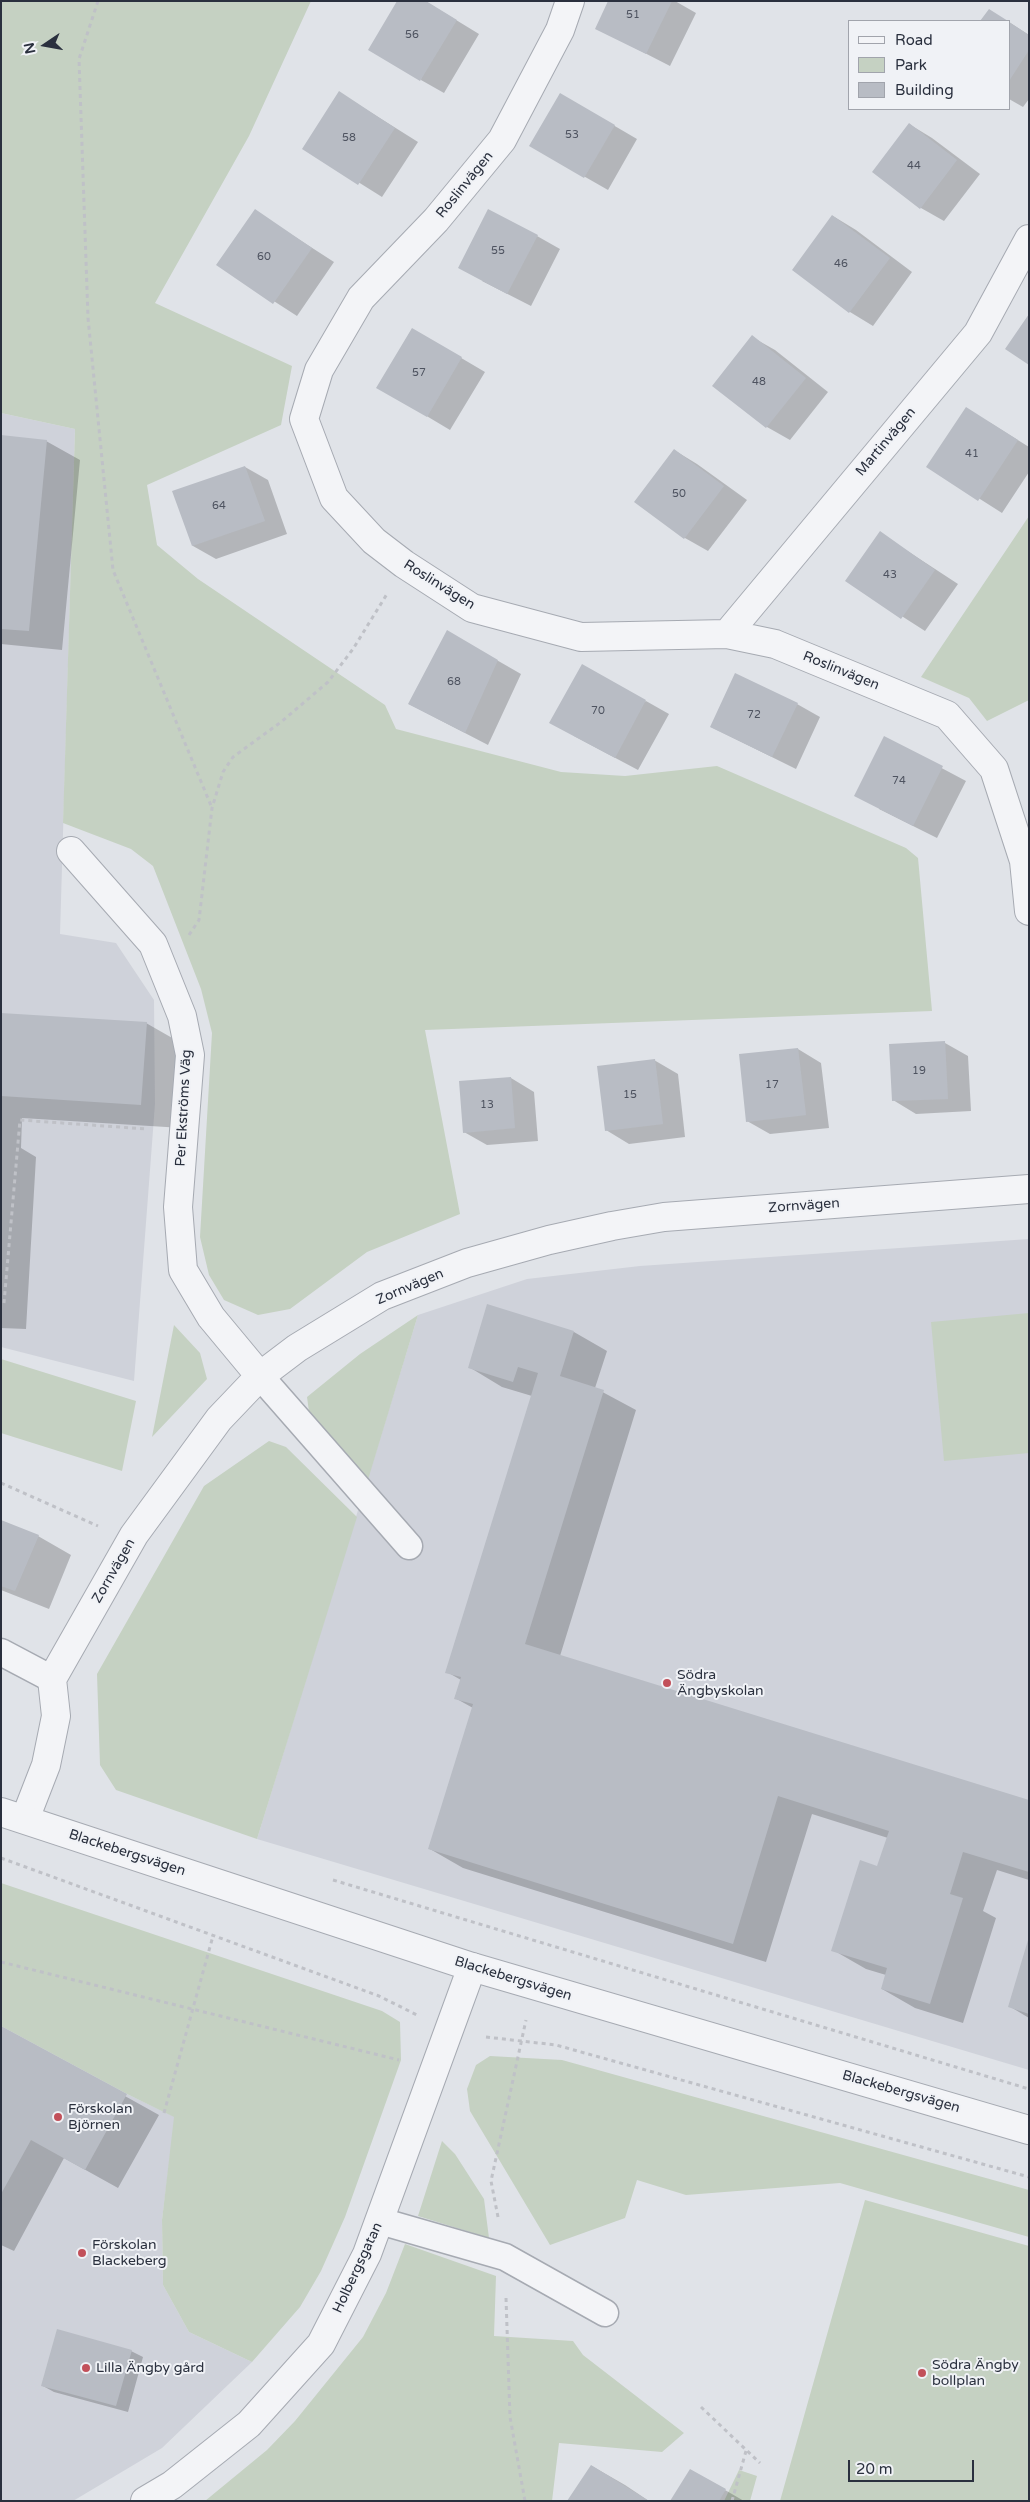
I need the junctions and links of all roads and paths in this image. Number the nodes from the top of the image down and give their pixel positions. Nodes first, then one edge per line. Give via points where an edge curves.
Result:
1 (98, 1) edge
2 (570, 1) edge
3 (1029, 239) edge
4 (388, 592) dead end
5 (727, 634) junction
6 (212, 808) junction
7 (71, 851) dead end
8 (1029, 911) edge
9 (164, 970) junction
10 (185, 1132) junction
11 (1029, 1189) edge
12 (4, 1303) dead end
13 (260, 1376) junction
14 (1, 1483) edge
15 (131, 1541) junction
16 (409, 1546) dead end
17 (1, 1652) edge
18 (52, 1679) junction
19 (13, 1816) edge
20 (1, 1858) edge
21 (326, 1878) dead end
22 (213, 1936) junction
23 (3, 1963) edge
24 (472, 1967) junction
25 (1, 1969) edge
26 (192, 2008) junction
27 (449, 2031) junction
28 (401, 2060) dead end
29 (1029, 2089) edge
30 (164, 2113) dead end
31 (1029, 2130) edge
32 (1029, 2177) edge
33 (380, 2220) junction
34 (605, 2313) dead end
35 (701, 2407) dead end
36 (746, 2450) junction
37 (760, 2463) dead end
38 (145, 2501) edge
39 (732, 2501) edge

1 - 6 path via 79,59 88,318 113,570
2 - 5 street, Roslinvägen via 560,30 502,140 436,220 361,298 319,370 304,419 334,498 374,541 472,608 581,637
3 - 5 street, Martinvägen via 978,333
4 - 6 path via 328,682 233,757 223,772
5 - 8 street, Roslinvägen via 775,644 947,715 994,769 1024,861
6 - 9 path via 199,920
7 - 9 street, Per Ekströms Väg via 153,944
9 - 10 street, Per Ekströms Väg via 182,1016 190,1055
10 - 12 path via 20,1120
10 - 13 street, Per Ekströms Väg via 178,1207 183,1270 211,1317
11 - 13 street, Zornvägen via 664,1217 549,1240 466,1263 382,1296 297,1348
13 - 15 street, Zornvägen via 219,1419
13 - 16 lane
14 - 15 path
15 - 18 street, Zornvägen
17 - 18 lane
18 - 19 street via 56,1716 46,1765
19 - 24 street, Blackebergsvägen
20 - 22 path
21 - 29 path
22 - 26 path
22 - 27 path via 379,1996
23 - 25 path
23 - 26 path
24 - 27 street, Holbergsgatan
24 - 31 street, Blackebergsvägen
26 - 28 path
26 - 30 path
27 - 32 path via 556,2045
27 - 33 street, Holbergsgatan
33 - 34 lane via 504,2257
33 - 38 street, Holbergsgatan via 367,2254 321,2344 249,2424 172,2485
35 - 36 path
36 - 37 path
36 - 39 path

